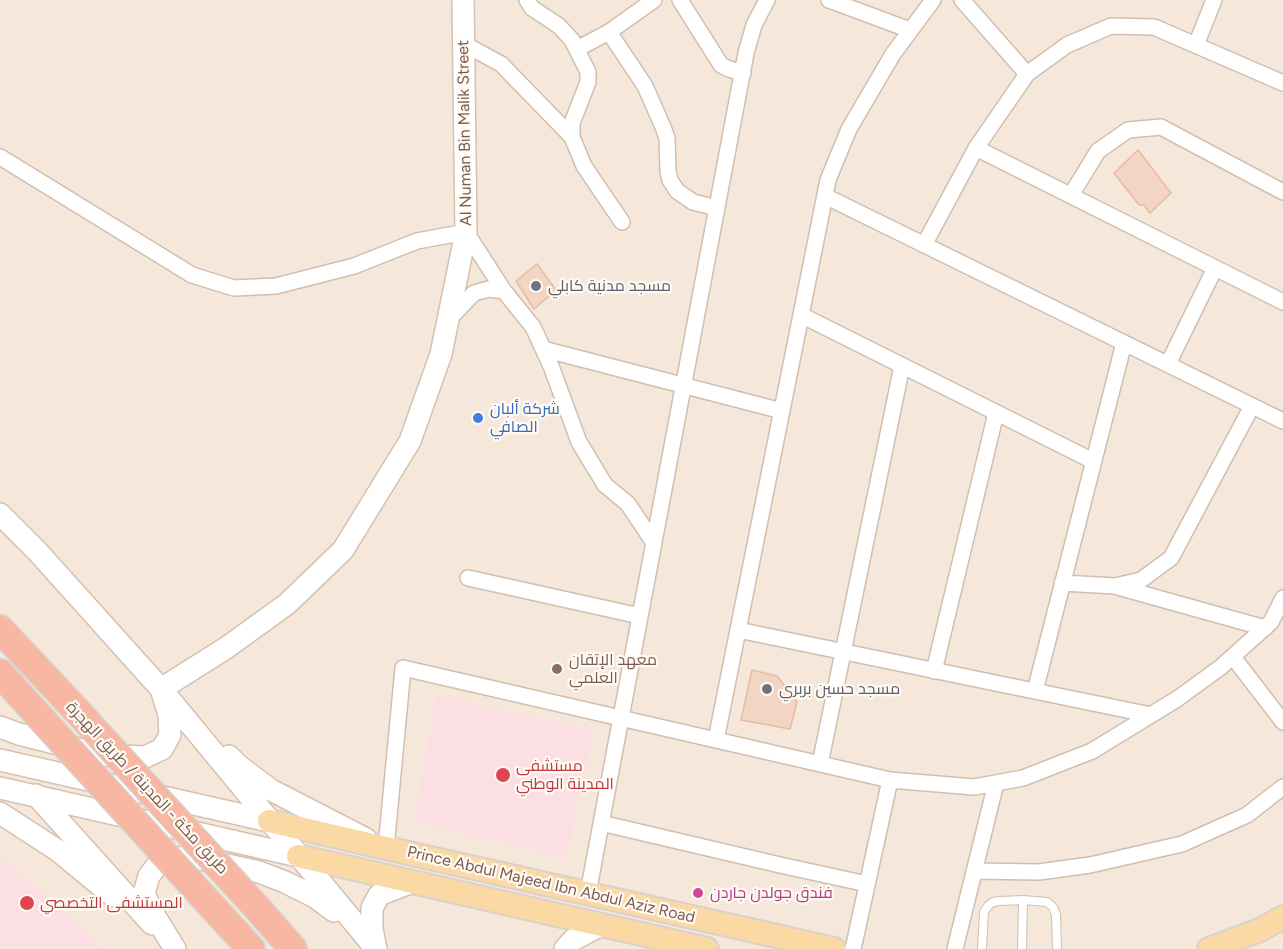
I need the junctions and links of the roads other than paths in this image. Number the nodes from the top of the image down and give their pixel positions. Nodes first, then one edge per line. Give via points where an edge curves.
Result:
1 (463, 0) edge
2 (527, 0) edge
3 (654, 0) edge
4 (680, 0) edge
5 (767, 0) edge
6 (829, 0) edge
7 (933, 0) edge
8 (962, 0) edge
9 (1214, 0) edge
10 (910, 30) junction
11 (609, 32) junction
12 (464, 44) junction
13 (1196, 45) junction
14 (577, 49) junction
15 (743, 73) junction
16 (1027, 74) junction
17 (1283, 83) edge
18 (572, 137) junction
19 (976, 148) junction
20 (0, 157) edge
21 (1283, 192) edge
22 (1071, 195) junction
23 (825, 196) junction
24 (717, 208) junction
25 (622, 222) dead end
26 (466, 232) junction
27 (924, 245) junction
28 (1215, 268) junction
29 (504, 291) junction
30 (1283, 302) edge
31 (801, 315) junction
32 (448, 320) junction
33 (1124, 342) junction
34 (543, 349) junction
35 (1168, 364) junction
36 (902, 366) junction
37 (684, 385) junction
38 (1252, 406) junction
39 (782, 411) junction
40 (996, 413) junction
41 (1283, 421) edge
42 (1093, 461) junction
43 (0, 514) edge
44 (654, 543) junction
45 (468, 578) dead end
46 (1062, 583) junction
47 (1115, 586) junction
48 (1283, 598) edge
49 (640, 616) junction
50 (1264, 628) junction
51 (0, 629) edge
52 (738, 630) junction
53 (843, 652) junction
54 (1233, 657) junction
55 (934, 671) junction
56 (0, 673) edge
57 (1035, 691) junction
58 (166, 695) junction
59 (1151, 715) junction
60 (621, 718) junction
61 (1283, 722) edge
62 (0, 727) edge
63 (716, 740) junction
64 (2, 758) edge
65 (820, 764) junction
66 (890, 780) junction
67 (996, 783) junction
68 (0, 788) edge
69 (1283, 788) edge
70 (37, 796) junction
71 (0, 813) edge
72 (269, 821) junction
73 (601, 823) junction
74 (386, 848) junction
75 (298, 856) junction
76 (974, 871) junction
77 (412, 882) junction
78 (867, 884) junction
79 (588, 893) junction
80 (1023, 900) junction
81 (692, 917) junction
82 (1283, 917) edge
83 (601, 925) junction
84 (356, 927) junction
85 (684, 944) junction
86 (174, 949) edge
87 (251, 949) edge
88 (293, 949) edge
89 (376, 949) edge
90 (565, 949) edge
91 (707, 949) edge
92 (834, 949) edge
93 (853, 949) edge
94 (955, 949) edge
95 (982, 949) edge
96 (1022, 949) edge
97 (1057, 949) edge
98 (1209, 949) edge

1 - 12 main road, Al Numan Bin Malik Street
2 - 14 street via 532,8 559,26
3 - 11 street
4 - 15 street via 721,65
5 - 15 street via 754,26
6 - 10 street
7 - 10 street
8 - 16 street
9 - 13 street
10 - 23 street via 849,129
11 - 14 street
11 - 24 street via 645,86 663,127 670,180 677,191 693,202
12 - 18 street via 501,64
12 - 26 main road, Al Numan Bin Malik Street
13 - 16 street via 1154,27 1111,26 1066,45
13 - 17 street
14 - 18 street via 588,72 588,82 572,123
15 - 24 street
16 - 19 street
18 - 25 street via 584,166
19 - 22 street
19 - 27 street
20 - 26 street via 192,275 234,288 276,286 354,266 417,241
21 - 22 street via 1161,127 1128,130 1098,151
22 - 28 street
23 - 27 street
23 - 31 street
24 - 37 street
26 - 29 street
26 - 32 main road, Al Numan Bin Malik Street
27 - 33 street
28 - 30 street
28 - 35 street
29 - 32 street via 474,293
29 - 34 street via 533,327
31 - 36 street
31 - 39 street
32 - 58 main road, Al Numan Bin Malik Street via 441,354 410,441 343,550 287,604
33 - 35 street
33 - 42 street
34 - 37 street
34 - 44 street via 579,442 605,485 628,504
35 - 38 street
36 - 40 street
36 - 53 street
37 - 39 street
37 - 44 street
38 - 41 street
38 - 47 street via 1171,558 1141,580
39 - 52 street
40 - 42 street
40 - 55 street
42 - 46 street
43 - 58 main road
44 - 49 street
45 - 49 street
46 - 47 street
46 - 57 street
47 - 50 street
48 - 50 street
49 - 60 street
50 - 54 street
51 - 88 highway, طريق مكة - المدينة / طريق الهجرة, bridge
52 - 53 street
52 - 63 street
53 - 55 street
53 - 65 street
54 - 59 street
54 - 61 street
55 - 57 street
56 - 87 highway, طريق مكة - المدينة / طريق الهجرة, bridge
57 - 59 street
58 - 62 main road via 170,735 162,749 145,757 102,755
58 - 72 main road
58 - 74 main road via 239,766 271,790
59 - 67 street via 1092,751 1023,778
60 - 63 street
60 - 73 street
60 - 74 street via 404,669
63 - 65 street
64 - 70 main road
64 - 72 main road
65 - 66 street
66 - 67 street via 974,787
66 - 78 street
67 - 76 street
68 - 70 main road
69 - 76 street via 1247,814 1182,844 1039,872
70 - 75 main road
70 - 86 main road
71 - 86 main road via 57,850
72 - 74 main road, Prince Abdul Majeed Ibn Abdul Aziz Road
72 - 75 main road
73 - 78 street
73 - 79 street
74 - 79 main road, Prince Abdul Majeed Ibn Abdul Aziz Road
75 - 77 main road, Prince Abdul Majeed Ibn Abdul Aziz Road
75 - 84 main road
76 - 94 street
77 - 83 main road, Prince Abdul Majeed Ibn Abdul Aziz Road
77 - 89 main road via 379,895 372,908
78 - 93 street
79 - 81 main road, Prince Abdul Majeed Ibn Abdul Aziz Road
80 - 95 lane via 1000,900 988,906 984,912
80 - 96 lane
80 - 97 lane via 1047,902 1053,908
81 - 85 main road
81 - 92 main road, Prince Abdul Majeed Ibn Abdul Aziz Road
82 - 98 main road
83 - 85 main road, Prince Abdul Majeed Ibn Abdul Aziz Road
83 - 90 main road via 573,940
84 - 86 main road via 315,897 285,882 187,856 158,864 144,893
84 - 89 main road
85 - 91 main road, Prince Abdul Majeed Ibn Abdul Aziz Road

